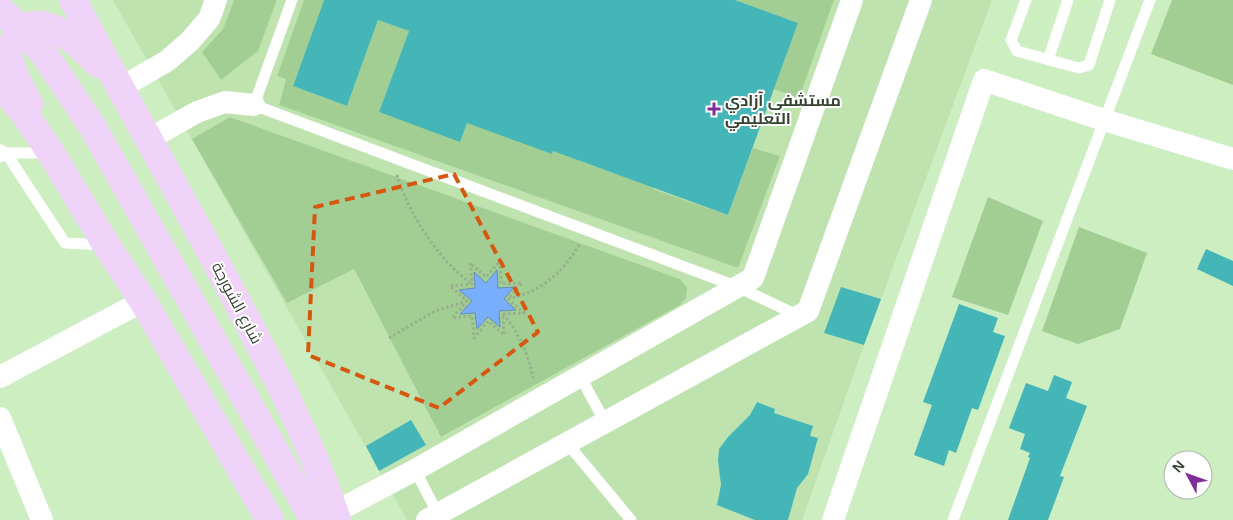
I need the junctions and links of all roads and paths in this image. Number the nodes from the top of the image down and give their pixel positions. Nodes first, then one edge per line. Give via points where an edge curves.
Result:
1 (73, 0) edge
2 (216, 0) edge
3 (292, 0) edge
4 (852, 0) edge
5 (921, 0) edge
6 (1026, 0) edge
7 (1068, 0) edge
8 (1110, 0) edge
9 (1150, 0) edge
10 (0, 10) edge
11 (1048, 60) junction
12 (0, 84) edge
13 (121, 90) junction
14 (254, 105) junction
15 (1104, 120) junction
16 (149, 139) junction
17 (2, 153) edge
18 (51, 153) junction
19 (1233, 159) edge
20 (403, 160) junction
21 (585, 229) junction
22 (107, 246) junction
23 (472, 284) junction
24 (738, 287) junction
25 (508, 299) junction
26 (143, 301) junction
27 (467, 301) junction
28 (503, 314) junction
29 (800, 316) junction
30 (389, 338) dead end
31 (580, 376) junction
32 (0, 377) edge
33 (541, 398) junction
34 (0, 418) edge
35 (605, 422) junction
36 (567, 443) junction
37 (415, 470) junction
38 (329, 517) edge
39 (432, 517) edge
40 (42, 520) edge
41 (270, 520) edge
42 (631, 520) edge
43 (833, 520) edge
44 (953, 520) edge

1 - 13 main road
2 - 13 street via 209,19 190,41 168,61
3 - 14 lane
4 - 24 street via 753,278
5 - 29 street via 808,311
6 - 11 lane via 1011,40 1016,51
7 - 11 lane
8 - 11 lane via 1090,65 1079,68
9 - 15 lane
10 - 38 main road via 31,38 92,126
12 - 18 main road
13 - 16 main road, شارع الشورجة
13 - 18 main road via 71,37 43,26 24,28 14,40 10,56 12,66
14 - 16 street via 225,102 197,112
14 - 20 lane
15 - 19 street
15 - 43 street via 984,80
15 - 44 lane
16 - 38 main road, شارع الشورجة via 303,432
17 - 18 lane
17 - 22 lane via 65,243
18 - 22 main road
20 - 21 lane
20 - 23 path via 397,177 416,218 437,249
21 - 24 lane
21 - 25 path via 576,250 549,281 528,294
22 - 26 main road
23 - 25 path via 470,263 486,277 500,261 502,284 522,283
23 - 27 path via 450,286
24 - 29 lane
24 - 31 street
25 - 28 path via 524,313
26 - 32 street
26 - 41 main road
27 - 28 path via 452,318 472,316 474,338 488,321 504,335
27 - 30 path via 435,311
28 - 33 path via 521,341 534,386
29 - 35 street
31 - 33 street
31 - 35 lane
33 - 37 street
34 - 40 street
35 - 36 street
36 - 39 street
36 - 42 lane
37 - 38 street
37 - 39 lane

